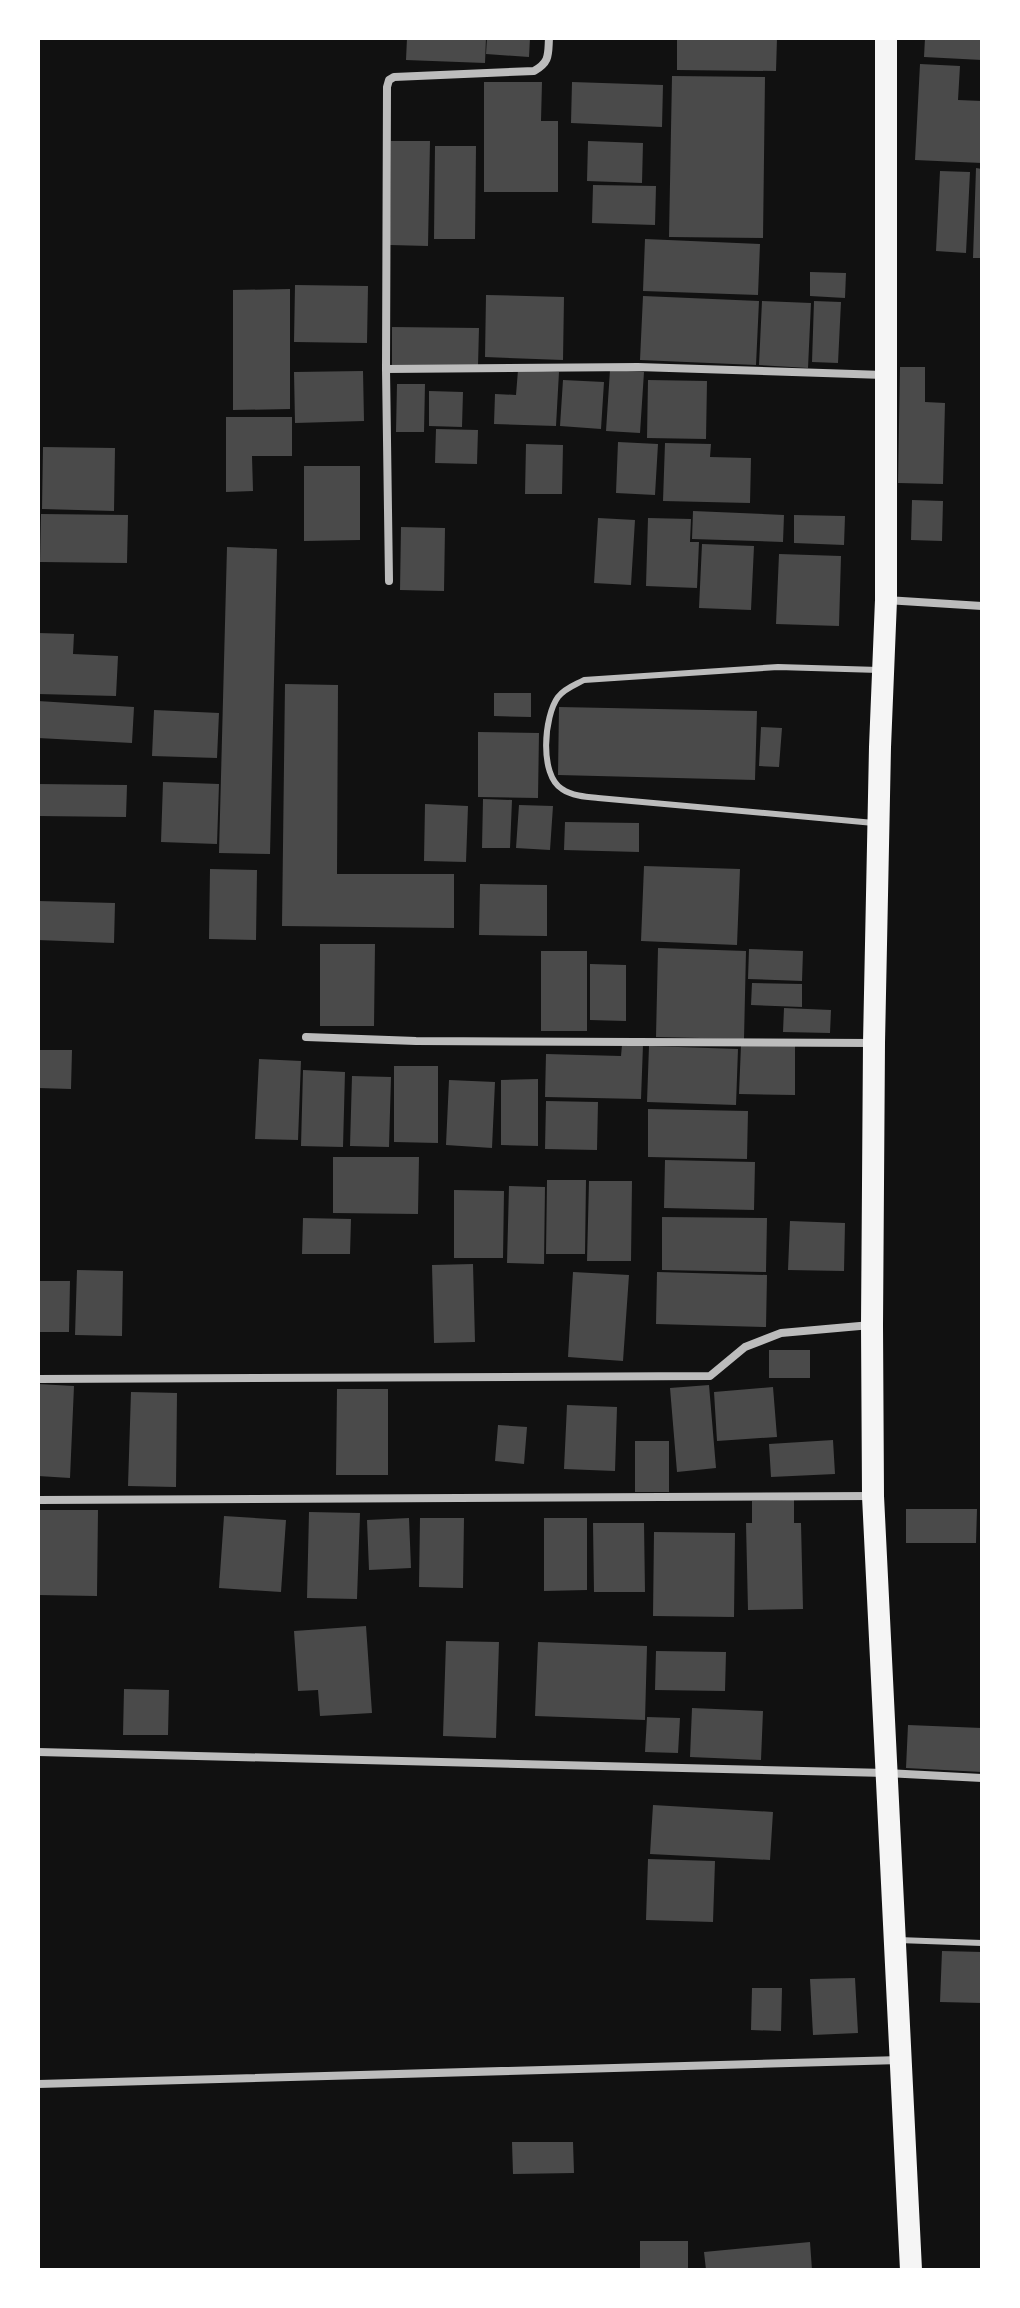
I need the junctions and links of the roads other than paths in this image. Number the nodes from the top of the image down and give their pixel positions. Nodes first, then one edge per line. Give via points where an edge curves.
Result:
1 (549, 38) edge
2 (886, 38) edge
3 (386, 369) junction
4 (885, 375) junction
5 (389, 581) dead end
6 (886, 600) junction
7 (982, 606) edge
8 (882, 671) junction
9 (878, 824) junction
10 (306, 1037) dead end
11 (874, 1043) junction
12 (872, 1325) junction
13 (38, 1379) edge
14 (873, 1496) junction
15 (38, 1500) edge
16 (38, 1752) edge
17 (886, 1773) junction
18 (982, 1778) edge
19 (894, 1940) junction
20 (982, 1943) edge
21 (901, 2060) junction
22 (38, 2084) edge
23 (911, 2270) edge

1 - 3 street via 548,58 534,71 389,80
2 - 4 highway
3 - 4 street via 638,367
3 - 5 street
4 - 6 highway
6 - 7 street
6 - 8 highway
8 - 9 highway
8 - 9 lane via 778,667 584,680 556,700 546,749 552,780 576,795
9 - 11 highway
10 - 11 street
11 - 12 highway
12 - 13 street via 781,1333 745,1347 710,1376
12 - 14 highway
14 - 15 street
14 - 17 highway
16 - 17 street
17 - 18 street
17 - 19 highway
19 - 20 lane
19 - 21 highway
21 - 22 street
21 - 23 highway

